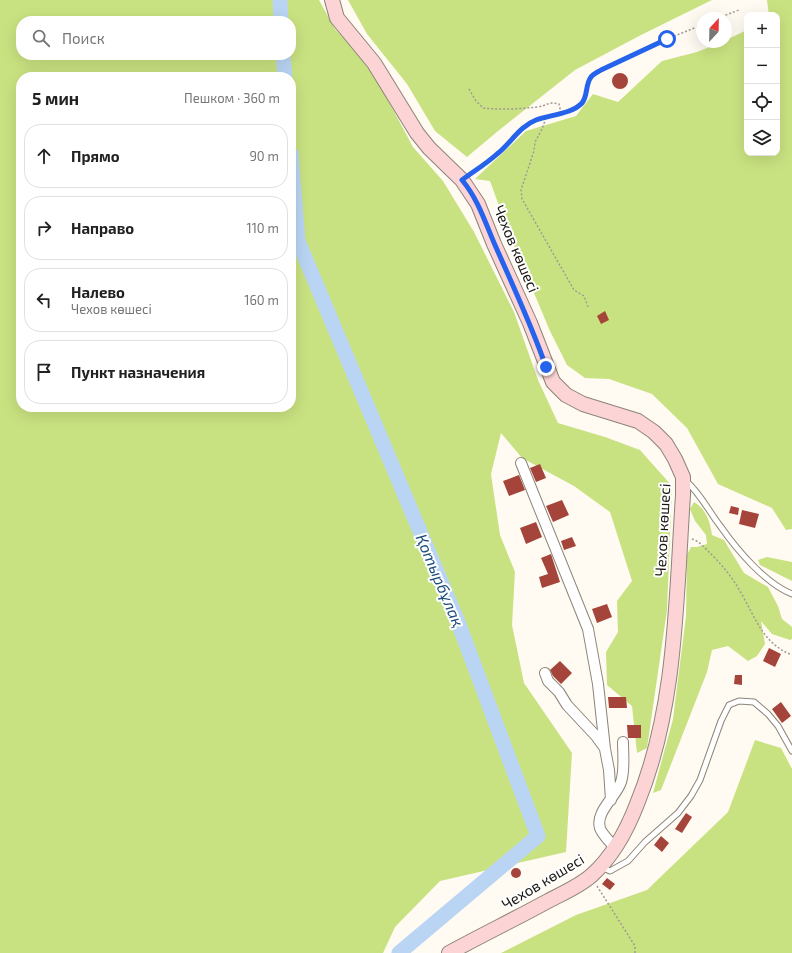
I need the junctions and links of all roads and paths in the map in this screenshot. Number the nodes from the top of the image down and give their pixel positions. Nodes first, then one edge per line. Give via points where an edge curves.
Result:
1 (332, 0) edge
2 (739, 10) dead end
3 (732, 13) edge
4 (696, 27) edge
5 (469, 89) dead end
6 (561, 113) junction
7 (546, 118) junction
8 (462, 180) junction
9 (588, 307) dead end
10 (522, 463) dead end
11 (682, 477) junction
12 (680, 537) junction
13 (792, 594) edge
14 (792, 655) edge
15 (545, 673) dead end
16 (623, 742) dead end
17 (605, 749) junction
18 (792, 751) edge
19 (611, 800) junction
20 (615, 848) junction
21 (596, 871) junction
22 (449, 953) edge
23 (635, 953) edge

1 - 8 main road, Чехов көшесі via 337,18 374,63 417,133
2 - 3 path
4 - 6 path via 601,70 592,76 582,103
5 - 6 path via 483,108 494,110 539,107 552,102 559,104
6 - 7 path
7 - 8 path via 535,120 524,128 497,154
7 - 9 path via 535,142 521,190 522,199 574,290 584,296
8 - 11 main road, Чехов көшесі via 478,204 553,382 566,395 583,404 638,422 654,432 666,444
10 - 17 street via 588,629 598,684
11 - 12 main road, Чехов көшесі
11 - 13 lane via 696,490 720,527 758,571
12 - 14 path via 694,539 718,561 741,592 756,623 767,638 782,651
12 - 20 main road, Чехов көшесі via 672,652 658,743 635,810
15 - 17 street via 548,681
16 - 19 street via 621,781
17 - 19 street
18 - 21 lane via 778,726 754,702 739,701 729,705 692,796 628,861 610,871
19 - 20 street via 603,809 600,828
20 - 21 main road, Чехов көшесі
21 - 22 main road, Чехов көшесі via 554,898
21 - 23 path via 634,946

